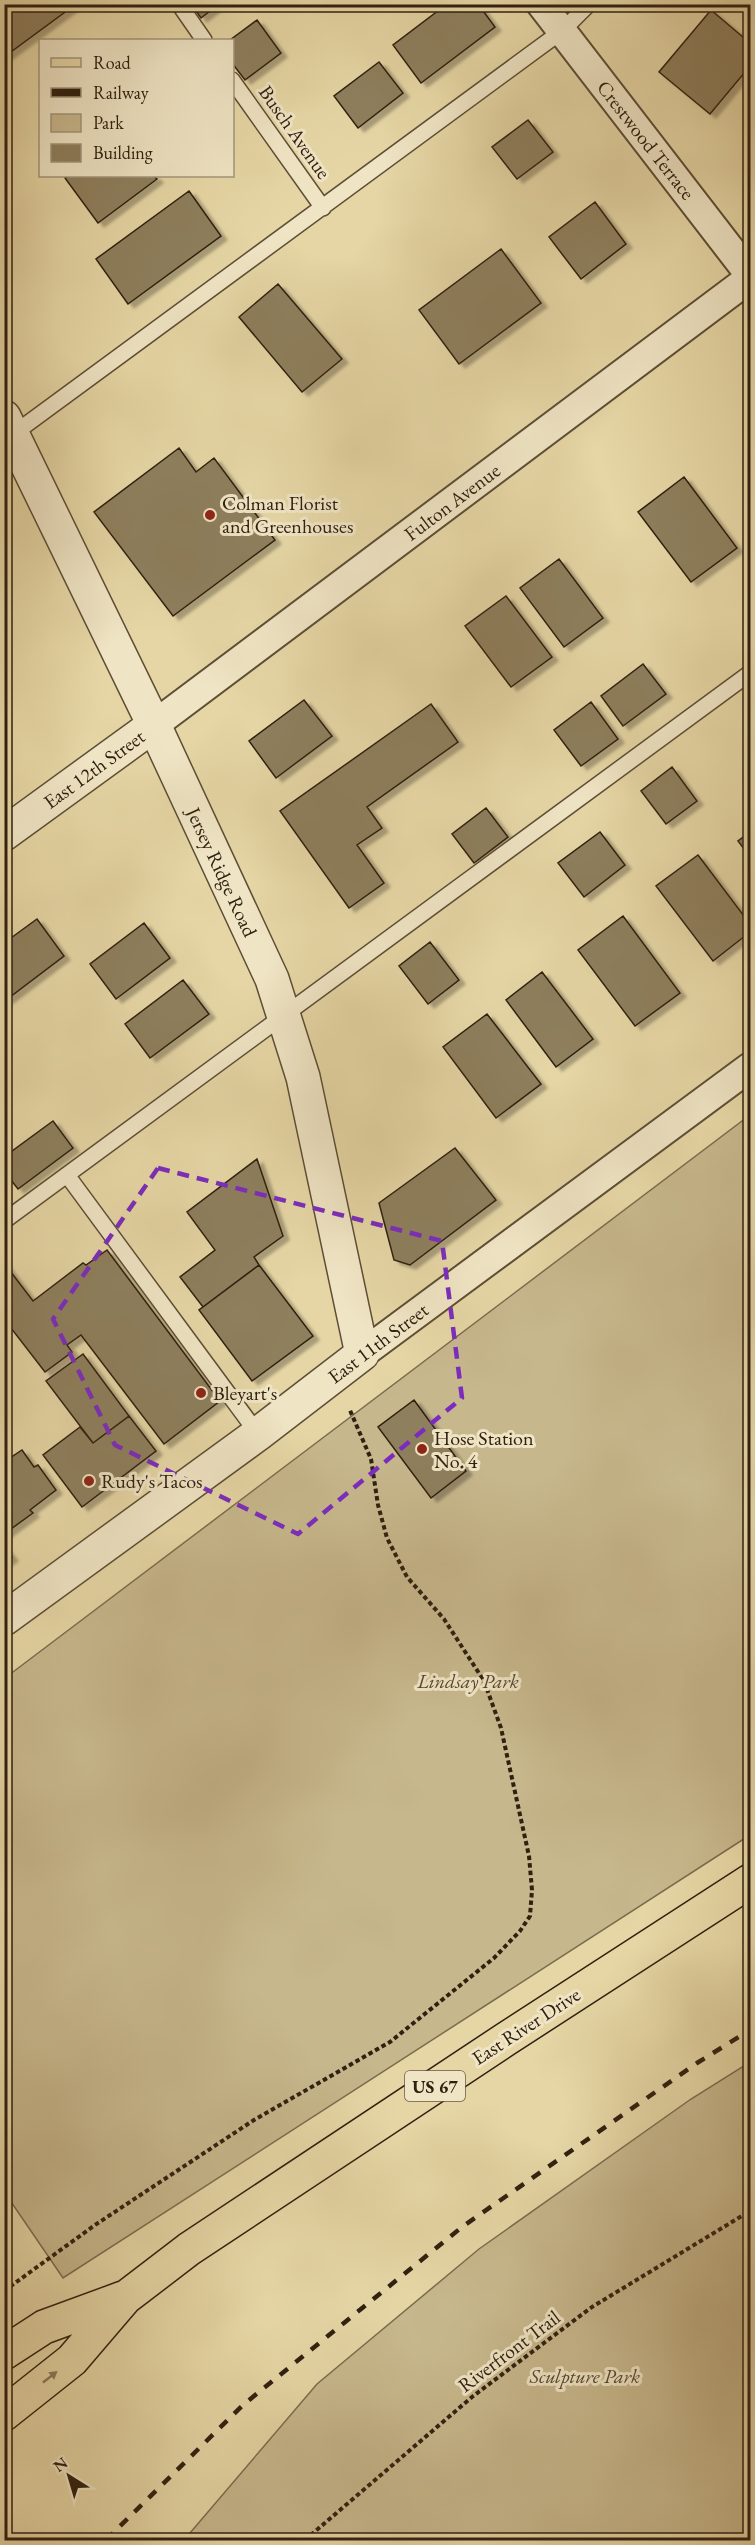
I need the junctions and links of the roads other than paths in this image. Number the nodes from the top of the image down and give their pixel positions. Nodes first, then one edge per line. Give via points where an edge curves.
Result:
1 (178, 4) edge
2 (541, 4) edge
3 (589, 4) edge
4 (562, 32) junction
5 (203, 39) edge
6 (234, 83) edge
7 (323, 208) junction
8 (750, 277) edge
9 (8, 426) edge
10 (17, 474) edge
11 (750, 673) edge
12 (154, 726) junction
13 (4, 834) edge
14 (284, 1016) junction
15 (750, 1066) edge
16 (67, 1175) junction
17 (4, 1221) edge
18 (363, 1354) junction
19 (258, 1434) junction
20 (4, 1619) edge
21 (750, 1881) edge
22 (125, 2298) junction
23 (4, 2353) edge
24 (4, 2414) edge

1 - 5 lane
2 - 4 street, Crestwood Terrace
3 - 4 lane
4 - 7 lane
4 - 8 street, Crestwood Terrace
6 - 7 lane, Busch Avenue
7 - 9 lane
8 - 12 street, Fulton Avenue
9 - 10 street, Jersey Ridge Road
10 - 12 street, Jersey Ridge Road
11 - 14 lane
12 - 13 street, East 12th Street
12 - 14 street, Jersey Ridge Road via 272,979
14 - 16 lane
14 - 18 street, Jersey Ridge Road via 303,1077
15 - 18 street, East 11th Street
16 - 17 lane
16 - 19 lane
18 - 19 street, East 11th Street
19 - 20 street, East 11th Street
21 - 22 main road, East River Drive / US 67 via 209,2236
22 - 23 main road, East River Drive / US 67 via 44,2327
24 -> 22 main road, East River Drive / US 67 via 72,2360

